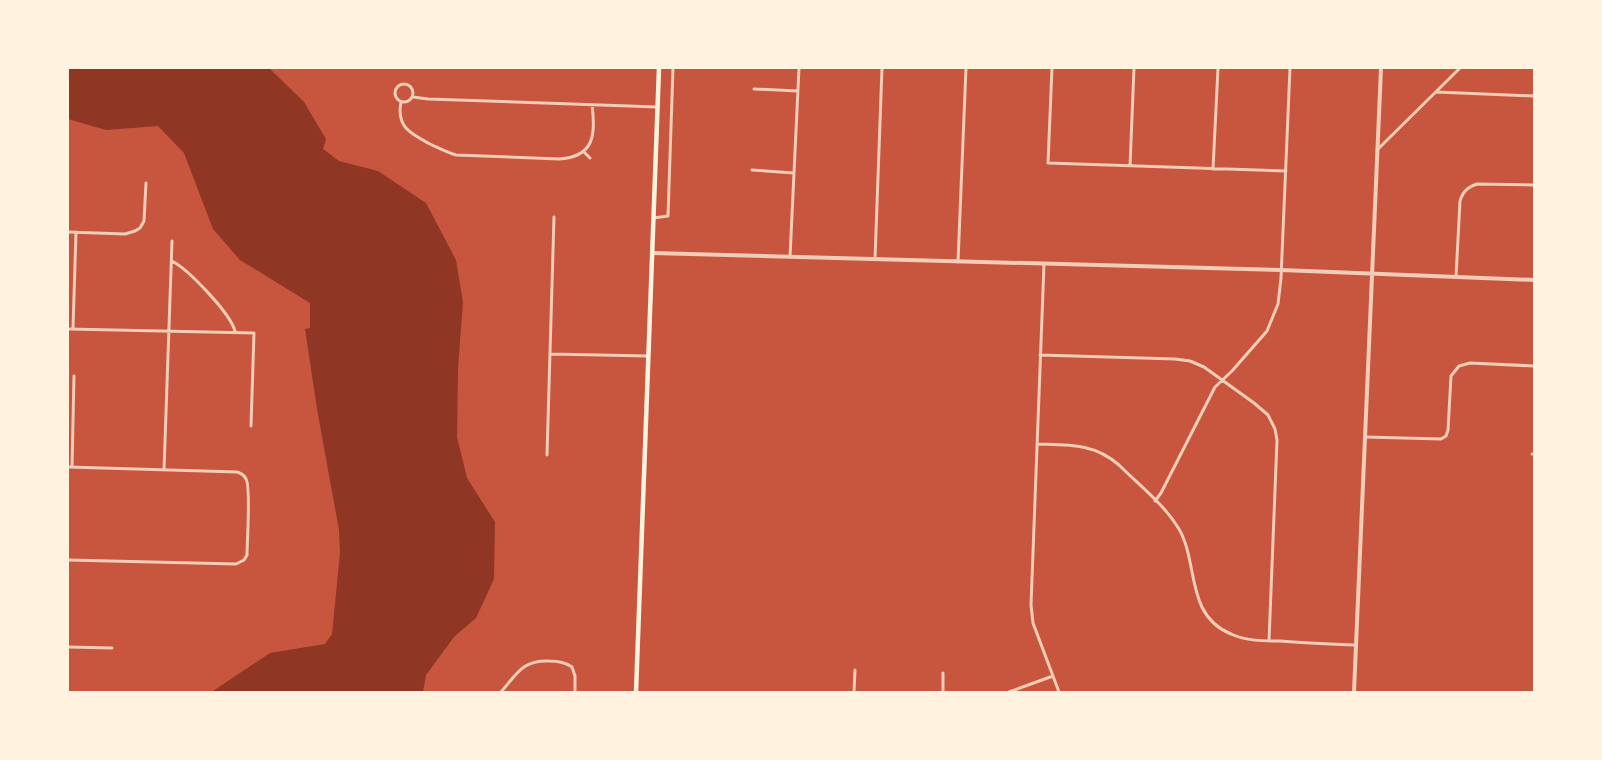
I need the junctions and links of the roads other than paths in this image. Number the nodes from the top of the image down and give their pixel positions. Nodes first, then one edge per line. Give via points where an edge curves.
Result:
1 (658, 68) edge
2 (673, 68) edge
3 (799, 68) edge
4 (882, 68) edge
5 (966, 68) edge
6 (1052, 68) edge
7 (1134, 68) edge
8 (1218, 68) edge
9 (1290, 68) edge
10 (1381, 68) edge
11 (1460, 68) edge
12 (754, 89) dead end
13 (798, 91) junction
14 (1436, 92) junction
15 (1534, 96) edge
16 (413, 97) junction
17 (401, 102) junction
18 (592, 105) junction
19 (657, 107) junction
20 (1377, 150) junction
21 (584, 152) junction
22 (590, 158) dead end
23 (1130, 166) junction
24 (1214, 169) junction
25 (752, 170) dead end
26 (1286, 171) junction
27 (794, 173) junction
28 (146, 183) dead end
29 (1534, 185) edge
30 (554, 217) dead end
31 (653, 218) junction
32 (68, 232) edge
33 (76, 232) junction
34 (172, 241) dead end
35 (652, 253) junction
36 (790, 257) junction
37 (874, 259) junction
38 (172, 261) junction
39 (958, 262) junction
40 (1044, 264) junction
41 (1281, 270) junction
42 (1372, 273) junction
43 (1456, 276) junction
44 (1534, 280) edge
45 (68, 329) edge
46 (74, 329) junction
47 (169, 331) junction
48 (235, 331) junction
49 (550, 354) junction
50 (648, 356) junction
51 (1040, 356) junction
52 (1534, 366) edge
53 (74, 376) dead end
54 (1223, 380) junction
55 (251, 426) dead end
56 (1365, 437) junction
57 (1037, 444) junction
58 (547, 455) dead end
59 (70, 467) edge
60 (164, 470) junction
61 (1155, 501) junction
62 (68, 560) edge
63 (1269, 641) junction
64 (1356, 645) junction
65 (68, 647) edge
66 (112, 648) dead end
67 (855, 670) dead end
68 (943, 673) dead end
69 (1053, 676) junction
70 (502, 692) edge
71 (575, 692) edge
72 (636, 692) edge
73 (854, 692) edge
74 (943, 692) edge
75 (1009, 692) edge
76 (1059, 692) edge
77 (1354, 692) edge

1 - 19 main road
2 - 31 street via 668,216
3 - 13 street
4 - 37 street
5 - 39 street
6 - 23 street via 1048,164
7 - 23 street
8 - 24 street
9 - 26 street
10 - 20 street
11 - 14 street
12 - 13 street
13 - 27 street
14 - 15 street
14 - 20 street
16 - 17 street via 408,102
16 - 17 street via 411,87 401,85 395,93
16 - 18 street
17 - 21 street via 400,114 412,134 456,155 559,159
18 - 19 street
18 - 21 street via 592,134
19 - 31 main road
20 - 42 street
21 - 22 street
23 - 24 street
24 - 26 street
25 - 27 street
26 - 41 street
27 - 36 street
28 - 33 street via 144,220 140,228 125,234
29 - 43 street via 1477,184 1466,190 1460,200
30 - 49 street
31 - 35 main road
32 - 33 street
33 - 46 street
34 - 38 street
35 - 36 street
35 - 50 main road
36 - 37 street
37 - 39 street
38 - 47 street
38 - 48 street via 184,268 206,292 232,321
39 - 40 street
40 - 41 street
40 - 51 street
41 - 42 street
41 - 54 street via 1278,304 1267,331
42 - 43 street
42 - 56 street
43 - 44 street
45 - 46 street
46 - 47 street
47 - 48 street
47 - 60 street
48 - 55 street via 254,333
49 - 50 street
49 - 58 street
50 - 72 main road
51 - 54 street via 1183,360 1204,367
51 - 57 street
52 - 56 street via 1470,363 1460,366 1451,376 1448,430 1441,440
53 - 59 street
54 - 61 street via 1215,387
54 - 63 street via 1268,415 1276,434
56 - 64 street
57 - 61 street via 1096,450 1113,459
57 - 69 street via 1031,605 1033,623
59 - 60 street
60 - 62 street via 242,474 247,480 247,555 241,562
61 - 63 street via 1173,520 1182,536 1199,603 1209,618 1231,634 1248,640
63 - 64 street
64 - 77 street
65 - 66 street
67 - 73 street
68 - 74 street
69 - 75 street
69 - 76 street
70 - 71 street via 523,667 540,660 562,662 572,668

